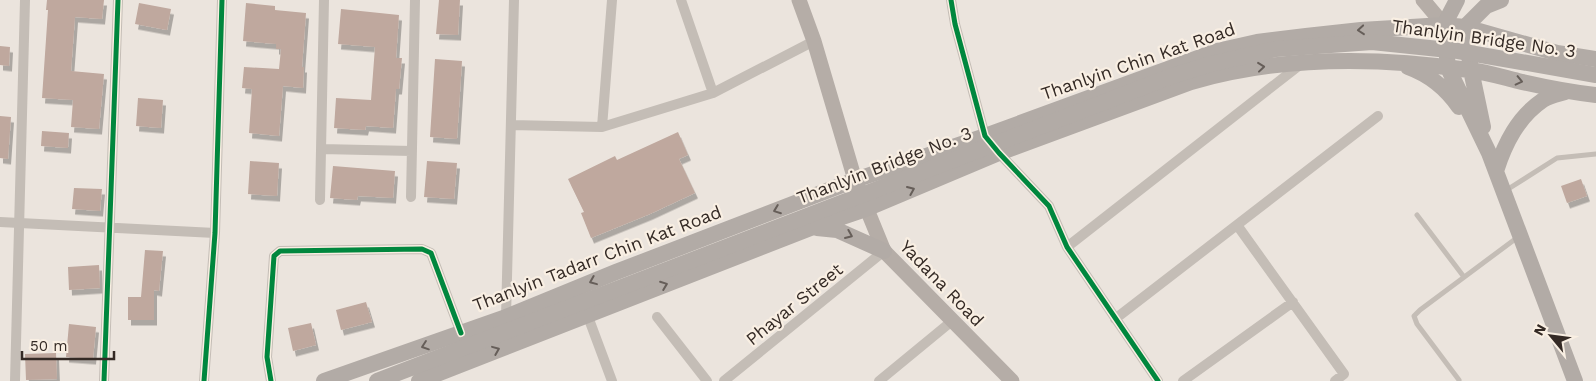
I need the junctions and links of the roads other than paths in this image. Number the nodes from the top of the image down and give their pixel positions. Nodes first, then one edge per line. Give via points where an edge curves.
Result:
1 (25, 0) edge
2 (118, 0) edge
3 (222, 0) edge
4 (324, 0) edge
5 (415, 0) edge
6 (514, 0) edge
7 (612, 0) edge
8 (681, 0) edge
9 (799, 0) edge
10 (951, 0) edge
11 (1423, 0) edge
12 (1457, 0) edge
13 (1501, 0) edge
14 (1444, 25) junction
15 (1465, 27) junction
16 (814, 41) junction
17 (1596, 59) edge
18 (1392, 61) junction
19 (1302, 63) junction
20 (1448, 68) junction
21 (1471, 70) junction
22 (1596, 75) edge
23 (1567, 92) junction
24 (713, 93) junction
25 (1596, 96) edge
26 (1378, 116) dead end
27 (511, 125) junction
28 (602, 127) junction
29 (985, 136) junction
30 (321, 149) junction
31 (412, 151) junction
32 (999, 153) junction
33 (1489, 153) junction
34 (1596, 154) edge
35 (1496, 171) junction
36 (855, 180) junction
37 (1504, 191) junction
38 (411, 197) dead end
39 (320, 200) dead end
40 (866, 209) junction
41 (1417, 215) dead end
42 (0, 222) edge
43 (19, 223) junction
44 (1237, 225) junction
45 (110, 227) junction
46 (813, 227) junction
47 (215, 233) junction
48 (1521, 236) junction
49 (1067, 246) junction
50 (884, 251) junction
51 (616, 272) junction
52 (1464, 277) junction
53 (627, 300) junction
54 (1293, 302) junction
55 (587, 314) junction
56 (506, 316) junction
57 (658, 317) dead end
58 (1115, 319) junction
59 (952, 321) junction
60 (461, 333) junction
61 (333, 380) edge
62 (1459, 380) edge
63 (15, 381) edge
64 (104, 381) edge
65 (204, 381) edge
66 (271, 381) edge
67 (377, 381) edge
68 (419, 381) edge
69 (612, 381) edge
70 (707, 381) edge
71 (724, 381) edge
72 (879, 381) edge
73 (1012, 381) edge
74 (1158, 381) edge
75 (1183, 381) edge
76 (1335, 381) edge
77 (1575, 381) edge

1 - 43 street
2 - 45 street
3 - 47 street
4 - 30 street
5 - 31 street
6 - 27 street
7 - 28 street
8 - 24 street
9 - 16 main road, Yadana Road
10 - 29 street
11 - 14 main road
12 - 14 main road
13 - 15 main road via 1486,6
14 - 15 main road, Thanlyin Chin Kat Road
14 - 20 main road
14 -> 29 main road, Thanlyin Chin Kat Road via 1306,36 1217,51
15 - 17 main road via 1557,53
15 - 21 main road
16 - 24 street
16 - 36 main road, Yadana Road
18 - 19 main road, Thanlyin Chin Kat Road
18 - 20 main road, Thanlyin Chin Kat Road
18 - 33 main road via 1418,71 1450,94
32 -> 19 main road, Thanlyin Chin Kat Road via 1191,82 1238,70
19 - 49 street
20 - 21 main road, Thanlyin Chin Kat Road
20 - 33 main road
21 -> 23 main road
21 - 33 main road
22 - 67 main road, Thanlyin Bridge No. 3, bridge via 1458,51 1372,42 1276,49 1211,64 1163,79
23 - 25 main road
23 - 35 main road via 1544,99 1519,121
24 - 28 street
26 - 44 street
27 - 28 street
27 - 56 street
29 - 32 street
29 - 36 main road, Thanlyin Chin Kat Road
30 - 31 street
30 - 39 street
31 - 38 street
40 -> 32 main road, Thanlyin Chin Kat Road
32 - 49 street via 1049,206
33 - 35 main road
34 - 37 lane via 1557,158
35 - 37 main road
36 - 40 main road, Yadana Road
36 -> 51 main road, Thanlyin Tadarr Chin Kat Road
37 - 48 main road
40 - 46 main road
40 - 50 main road, Yadana Road
41 - 52 lane
42 - 43 street
43 - 45 street
43 - 63 street
44 - 54 street
44 - 58 street
45 - 47 street
45 - 64 street
46 -> 50 main road via 837,230
53 -> 46 main road
47 - 65 street
48 - 52 lane
48 - 77 main road
49 - 58 street
50 - 59 main road, Yadana Road
50 - 71 street, Phayar Street
51 - 53 main road
51 -> 56 main road, Thanlyin Tadarr Chin Kat Road
52 - 62 lane via 1414,316
53 - 55 main road
54 - 75 street
54 - 76 street via 1344,374
68 -> 55 main road
55 - 69 street
56 - 60 main road, Thanlyin Tadarr Chin Kat Road
57 - 70 street
58 - 74 street
59 - 72 street
59 - 73 main road, Yadana Road
60 -> 61 main road, Thanlyin Tadarr Chin Kat Road
60 - 66 street via 431,253 422,249 280,251 274,256 267,357

